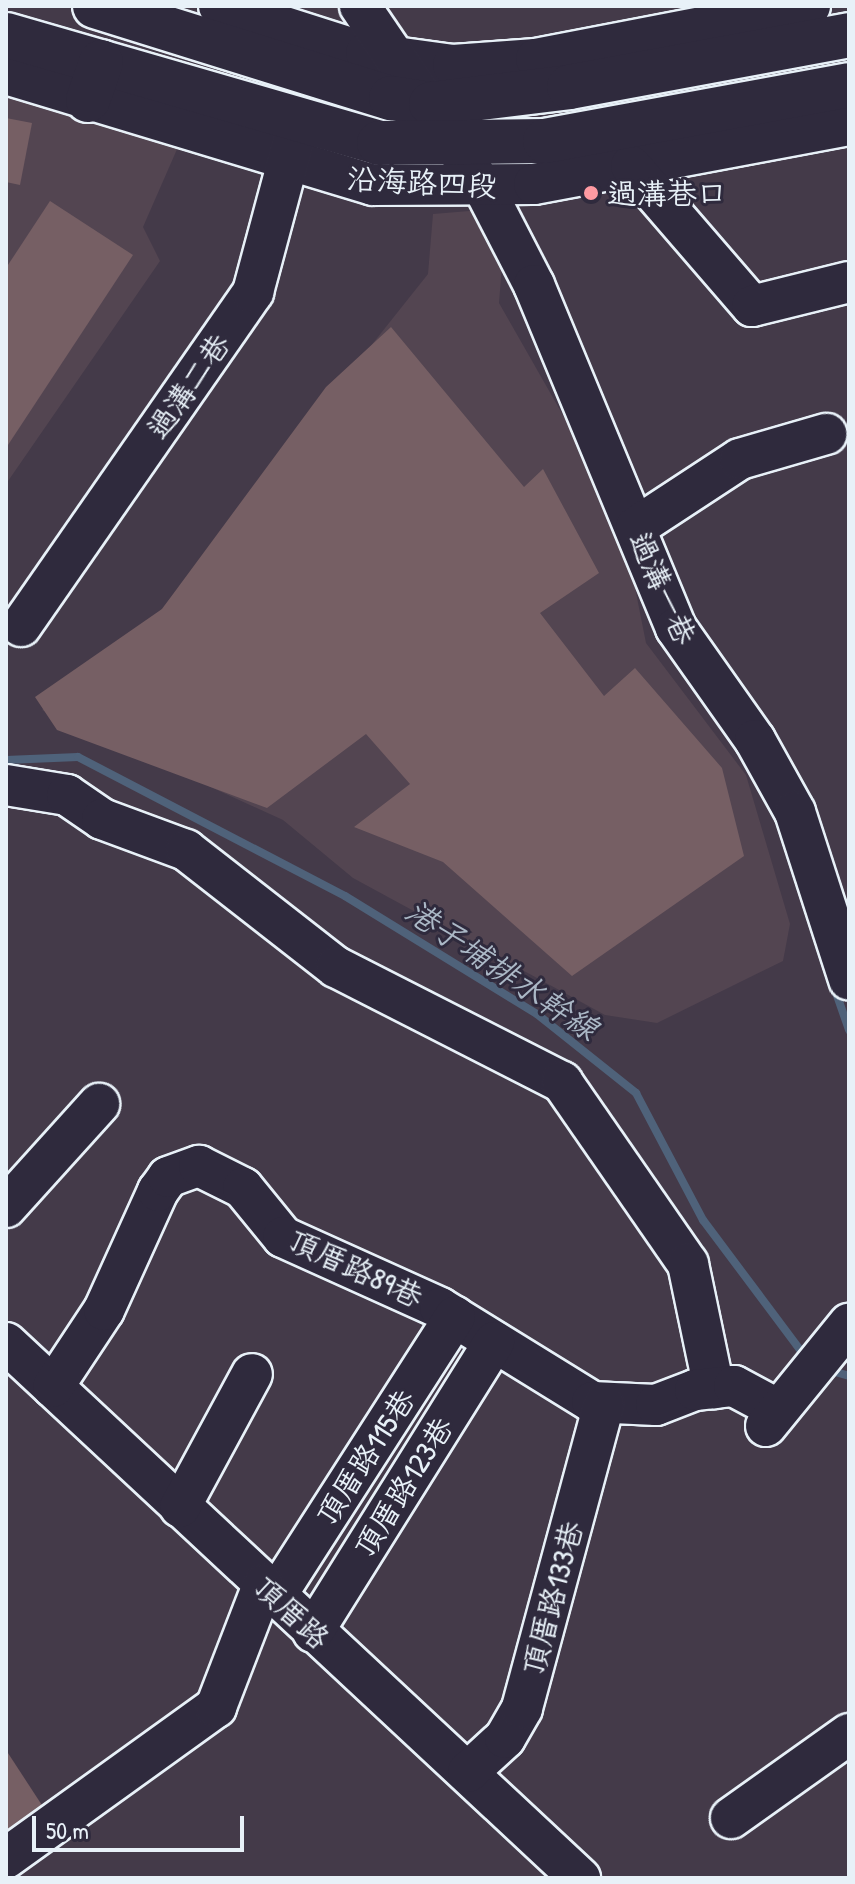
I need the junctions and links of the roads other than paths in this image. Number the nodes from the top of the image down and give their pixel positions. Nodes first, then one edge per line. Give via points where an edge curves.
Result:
1 (95, 6) edge
2 (219, 6) edge
3 (360, 6) edge
4 (810, 6) edge
5 (6, 35) edge
6 (849, 35) edge
7 (398, 57) junction
8 (6, 74) edge
9 (95, 81) junction
10 (849, 85) edge
11 (431, 104) junction
12 (299, 120) junction
13 (849, 125) edge
14 (453, 147) junction
15 (288, 163) junction
16 (631, 166) junction
17 (485, 190) junction
18 (849, 282) edge
19 (826, 434) dead end
20 (636, 527) junction
21 (21, 626) dead end
22 (6, 785) edge
23 (849, 979) edge
24 (99, 1104) dead end
25 (6, 1207) edge
26 (455, 1317) junction
27 (849, 1324) edge
28 (494, 1342) junction
29 (6, 1343) edge
30 (252, 1374) dead end
31 (53, 1387) junction
32 (714, 1388) junction
33 (604, 1405) junction
34 (180, 1507) junction
35 (269, 1591) junction
36 (313, 1632) junction
37 (849, 1734) edge
38 (468, 1772) junction
39 (731, 1818) dead end
40 (6, 1858) edge
41 (580, 1878) edge

1 - 11 main road via 391,98
2 - 7 street
3 - 7 street, 過溝一巷
4 - 7 street via 536,59 453,65
5 - 9 main road, 沿海路四段
6 - 11 main road via 569,87
7 - 11 street, 過溝一巷
8 - 9 street, 沿海路四段
9 - 12 main road, 沿海路四段
9 - 15 street, 沿海路四段
10 - 14 main road, 沿海路四段 via 545,141
11 - 14 street, 過溝一巷
12 - 14 main road, 沿海路四段 via 379,143
12 - 15 street, 過溝二巷
13 - 16 street, 沿海路四段
14 - 17 street, 過溝一巷
15 - 17 street, 沿海路四段 via 373,185
15 - 21 street, 過溝二巷 via 253,292
16 - 17 street, 沿海路四段
16 - 18 street via 752,306
17 - 20 street, 過溝一巷 via 534,285
19 - 20 street via 740,459
20 - 23 street, 過溝一巷 via 676,628 755,740 795,812
22 - 32 street via 67,795 102,819 186,850 336,967 562,1082 688,1264
24 - 25 street
26 - 28 street, 頂厝路89巷
26 - 31 street, 頂厝路89巷 via 283,1237 232,1180 185,1167 158,1191 104,1310
26 - 35 street, 頂厝路115巷
27 - 32 street, 頂厝路89巷 via 777,1408 734,1386
28 - 33 street, 頂厝路89巷
28 - 36 street, 頂厝路123巷
29 - 31 street, 頂厝路
30 - 34 street
31 - 34 street, 頂厝路
32 - 33 street, 頂厝路89巷 via 656,1405
33 - 38 street, 頂厝路133巷 via 522,1708 505,1738
34 - 35 street, 頂厝路
35 - 36 street, 頂厝路
35 - 40 street, 頂厝路115巷 via 216,1707
36 - 38 street, 頂厝路
37 - 39 street
38 - 41 street, 頂厝路

